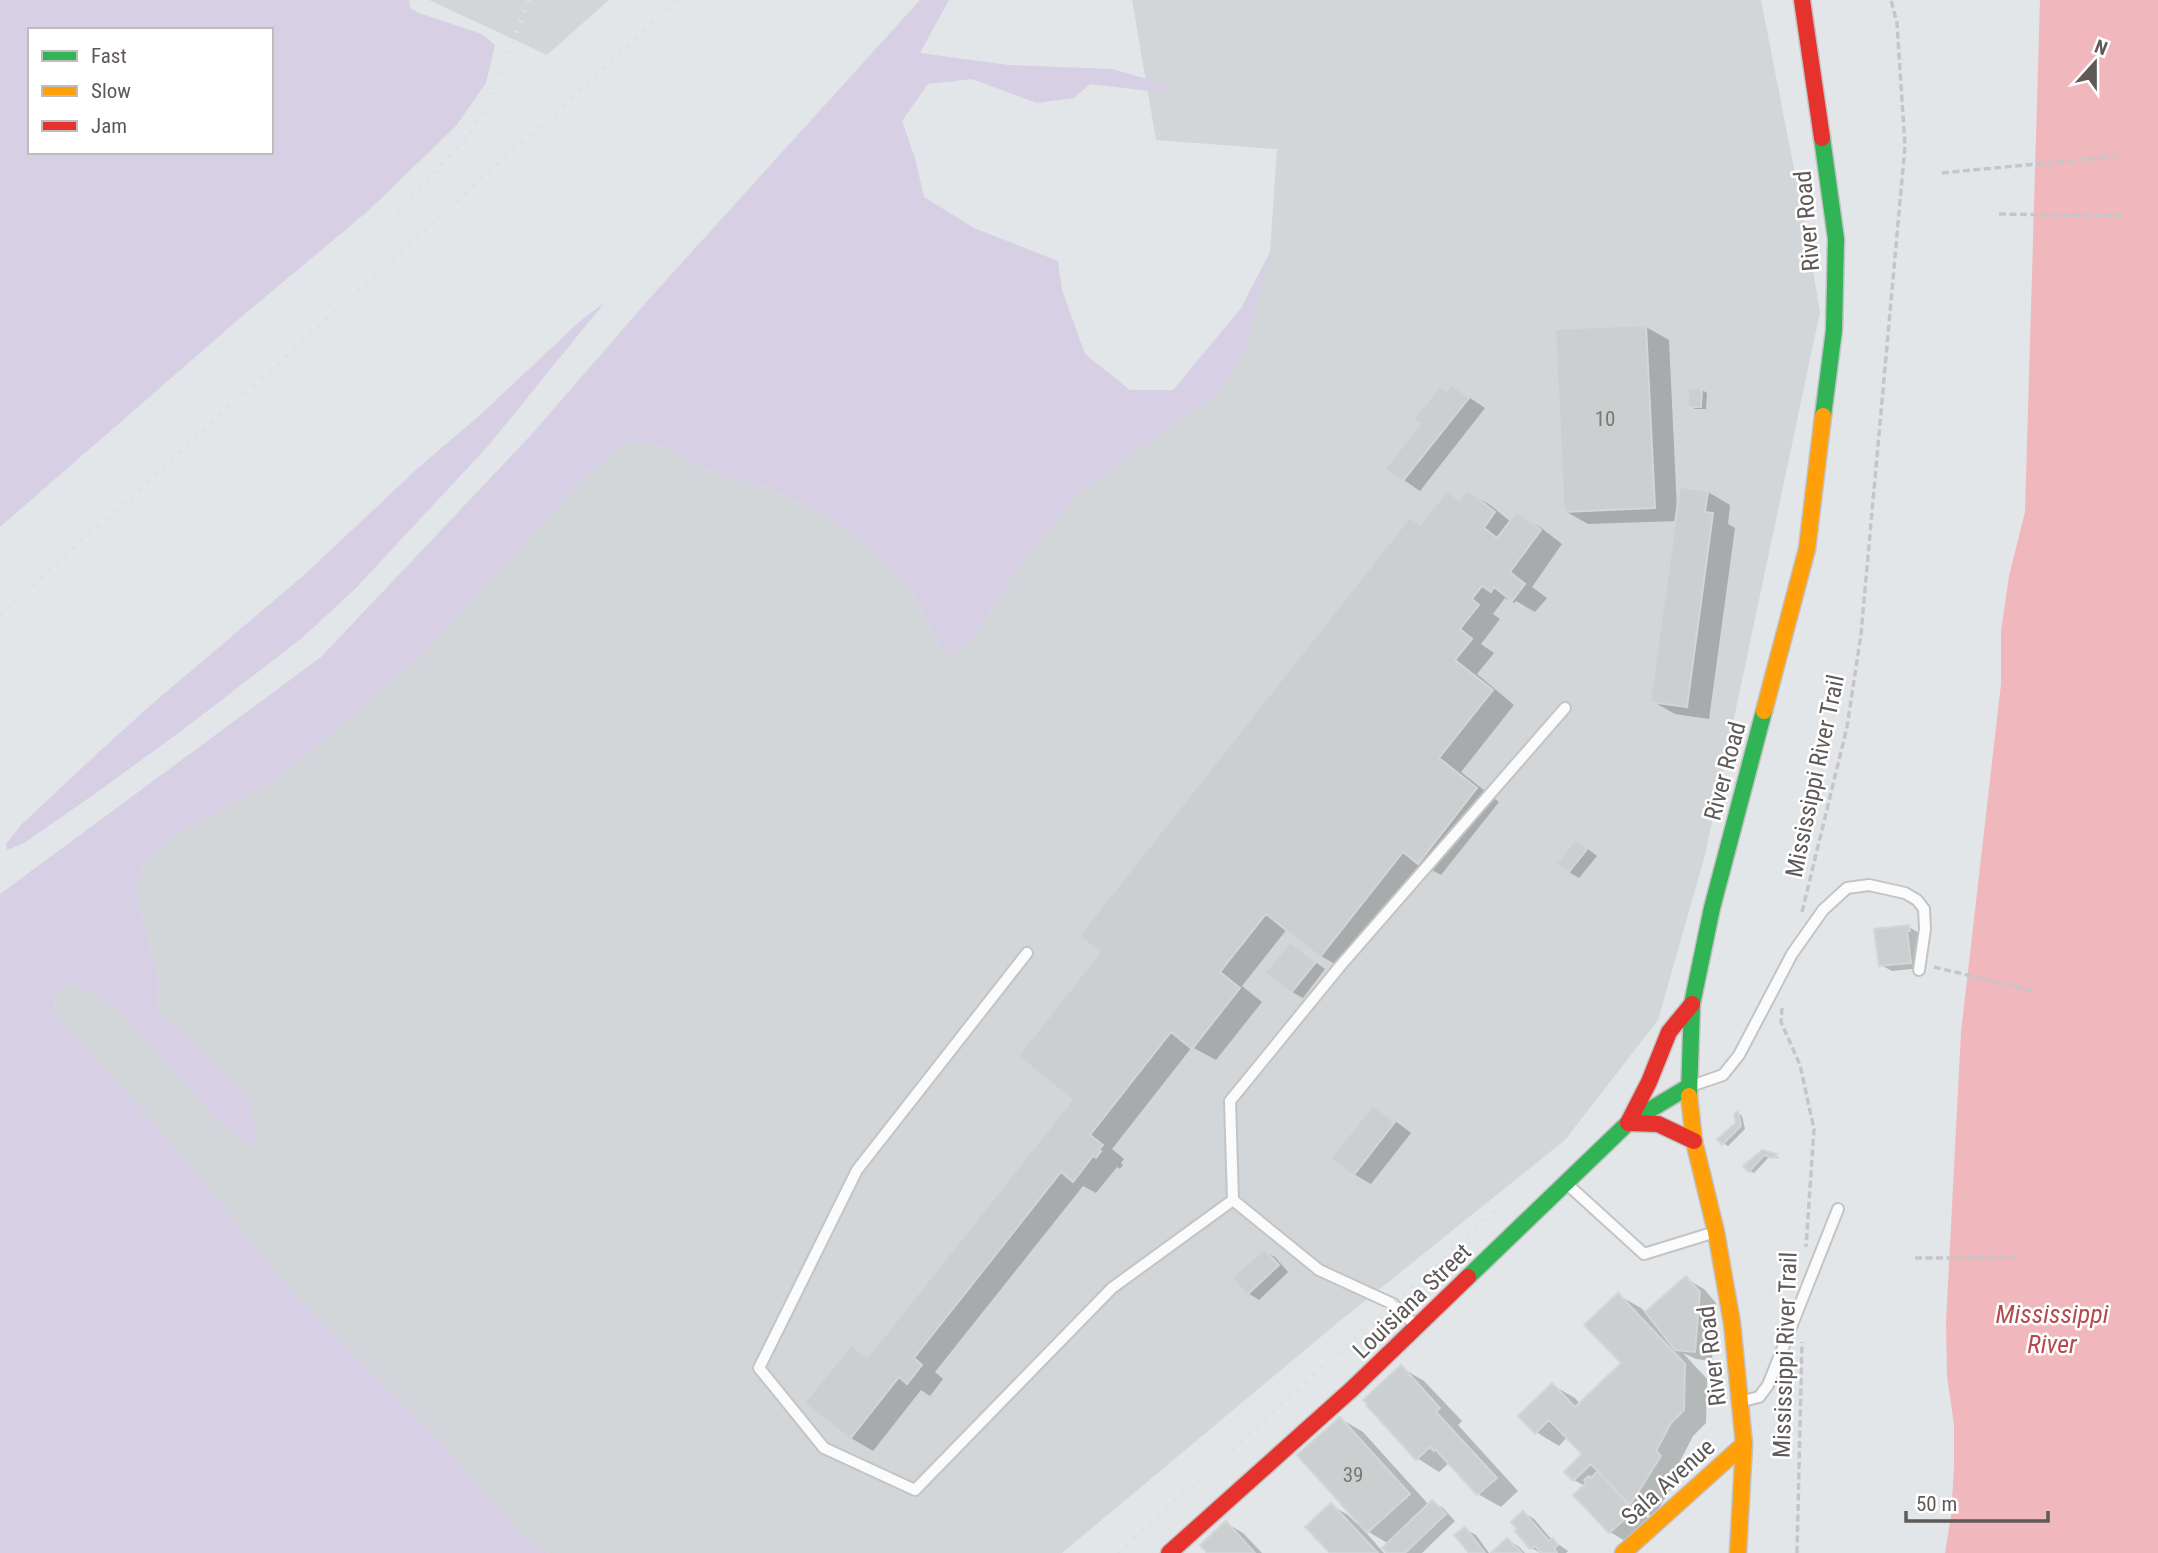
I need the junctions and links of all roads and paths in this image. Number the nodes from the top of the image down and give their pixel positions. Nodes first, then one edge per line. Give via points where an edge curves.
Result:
1 (1802, 0) edge
2 (1891, 0) edge
3 (2121, 156) dead end
4 (1942, 173) dead end
5 (1998, 214) dead end
6 (2123, 216) dead end
7 (1565, 708) dead end
8 (1802, 914) dead end
9 (1027, 953) dead end
10 (1933, 967) dead end
11 (1919, 970) dead end
12 (2034, 991) dead end
13 (1692, 1004) junction
14 (1782, 1009) dead end
15 (1688, 1087) junction
16 (1628, 1124) junction
17 (1694, 1141) junction
18 (1567, 1184) junction
19 (1233, 1200) junction
20 (1838, 1209) dead end
21 (1716, 1232) junction
22 (1806, 1254) dead end
23 (1915, 1258) dead end
24 (2017, 1258) dead end
25 (1417, 1327) junction
26 (1802, 1336) dead end
27 (1741, 1401) junction
28 (1744, 1444) junction
29 (1170, 1553) edge
30 (1623, 1553) edge
31 (1738, 1553) edge
32 (1797, 1553) edge

1 - 13 main road, River Road via 1836,239 1834,330 1807,549 1727,850
2 - 8 path, Mississippi River Trail via 1897,23 1905,145 1861,634 1847,727
3 - 4 path
5 - 6 path
7 - 19 lane via 1341,965 1230,1101
9 - 19 lane via 857,1170 759,1368 824,1448 915,1490 1112,1289
10 - 12 path
11 - 15 lane via 1925,929 1917,900 1893,889 1847,888 1823,910 1792,954 1739,1055 1723,1075
13 - 15 main road, River Road
13 - 16 main road via 1669,1032
14 - 22 path, Mississippi River Trail via 1781,1022 1800,1065 1814,1129
15 - 16 main road, Louisiana Street
15 - 17 main road, River Road
16 - 17 main road via 1658,1124
16 - 18 main road, Louisiana Street
17 - 21 main road, River Road
18 - 21 lane via 1644,1254
18 - 25 main road, Louisiana Street
19 - 25 lane via 1319,1270 1393,1304
20 - 27 lane via 1768,1385 1759,1397
21 - 27 main road, River Road
23 - 24 path
25 - 29 main road, Louisiana Street
26 - 32 path, Mississippi River Trail
27 - 28 main road, River Road
28 - 30 main road, Sala Avenue
28 - 31 main road, River Road

